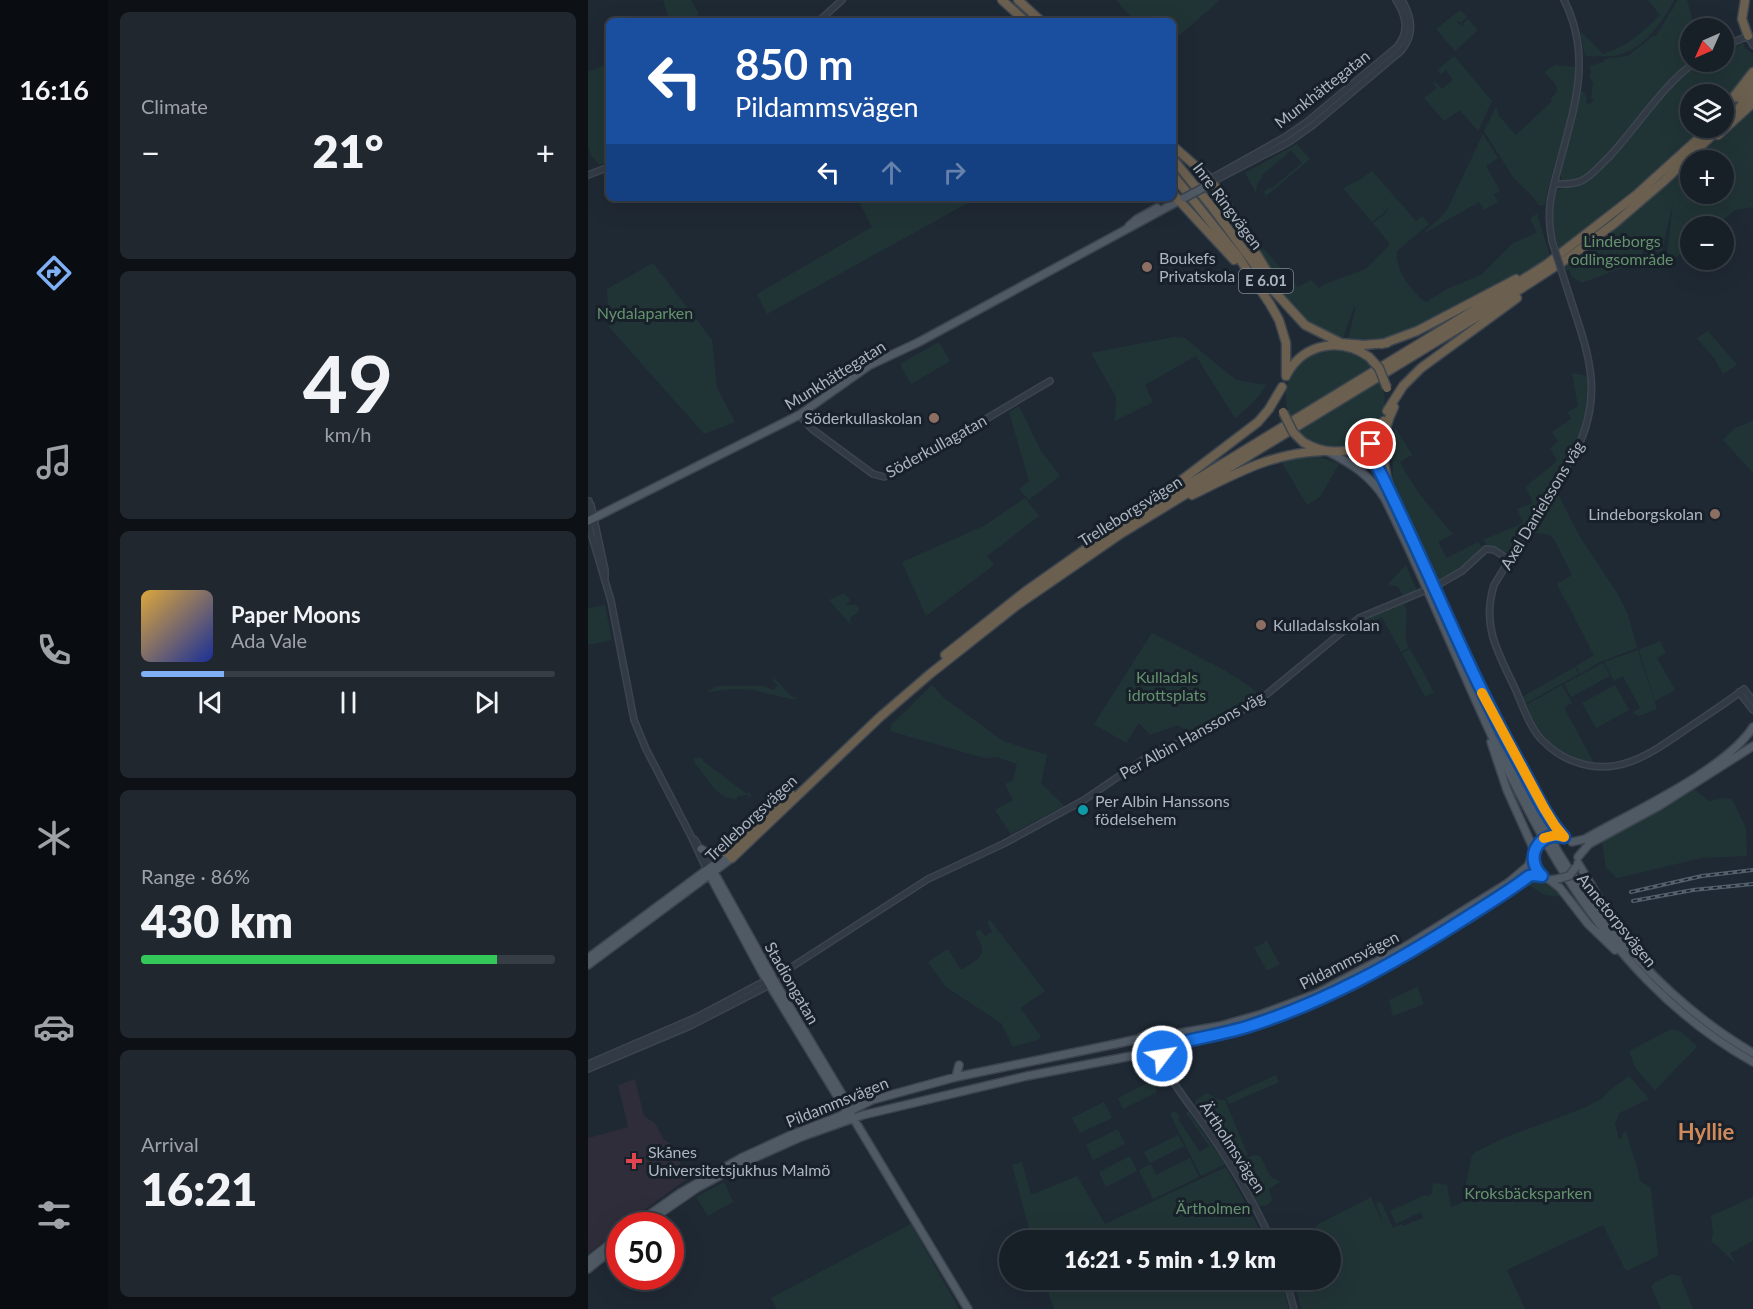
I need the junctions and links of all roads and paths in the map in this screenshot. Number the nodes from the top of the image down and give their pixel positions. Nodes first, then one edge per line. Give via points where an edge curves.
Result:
1 (842, 0) edge
2 (1002, 0) edge
3 (1018, 0) edge
4 (1396, 0) edge
5 (1402, 0) edge
6 (1564, 0) edge
7 (1747, 0) edge
8 (822, 18) edge
9 (1022, 18) edge
10 (1038, 18) edge
11 (1748, 36) junction
12 (1734, 42) edge
13 (1753, 45) edge
14 (1684, 72) edge
15 (1753, 72) edge
16 (1753, 83) edge
17 (1753, 93) edge
18 (1734, 96) edge
19 (1734, 103) edge
20 (1753, 103) edge
21 (1734, 113) edge
22 (1699, 138) edge
23 (1710, 138) edge
24 (1176, 149) edge
25 (1176, 163) edge
26 (606, 168) edge
27 (1678, 168) junction
28 (588, 175) edge
29 (1176, 179) edge
30 (1207, 183) junction
31 (1554, 184) junction
32 (1178, 197) edge
33 (1171, 201) edge
34 (1580, 239) junction
35 (1567, 259) junction
36 (1305, 325) junction
37 (1281, 327) junction
38 (1387, 343) junction
39 (1338, 345) junction
40 (1348, 347) junction
41 (1449, 347) junction
42 (1050, 381) dead end
43 (1284, 381) junction
44 (1387, 411) junction
45 (800, 415) junction
46 (1373, 436) junction
47 (1325, 451) junction
48 (588, 499) edge
49 (1394, 500) junction
50 (1162, 508) junction
51 (1142, 512) junction
52 (590, 520) edge
53 (1508, 559) junction
54 (1436, 586) dead end
55 (1424, 591) dead end
56 (1471, 671) junction
57 (1742, 690) junction
58 (1473, 692) junction
59 (1753, 701) edge
60 (1753, 710) edge
61 (1753, 726) edge
62 (1753, 734) edge
63 (1753, 746) edge
64 (1698, 778) junction
65 (1690, 783) junction
66 (691, 836) junction
67 (1562, 836) junction
68 (1572, 842) junction
69 (701, 849) junction
70 (1534, 851) junction
71 (730, 857) junction
72 (1578, 862) junction
73 (711, 872) junction
74 (1550, 878) junction
75 (1510, 886) junction
76 (725, 892) junction
77 (588, 958) edge
78 (588, 965) edge
79 (1365, 974) junction
80 (1646, 978) junction
81 (770, 980) junction
82 (1661, 983) junction
83 (1154, 1036) junction
84 (1142, 1037) junction
85 (1167, 1046) junction
86 (1157, 1050) junction
87 (1148, 1053) junction
88 (1753, 1053) edge
89 (1163, 1061) junction
90 (1753, 1062) edge
91 (588, 1064) edge
92 (959, 1065) dead end
93 (588, 1069) edge
94 (1167, 1071) junction
95 (956, 1077) junction
96 (847, 1102) junction
97 (861, 1105) junction
98 (851, 1115) junction
99 (653, 1212) edge
100 (662, 1212) edge
101 (1267, 1230) edge
102 (606, 1247) edge
103 (606, 1254) edge
104 (588, 1262) edge
105 (588, 1269) edge
106 (1289, 1290) edge
107 (968, 1309) edge
108 (1294, 1309) edge

1 - 8 street
2 - 9 highway
3 - 10 highway
4 - 30 street, Munkhättegatan via 1406,25 1397,47 1308,121
5 - 30 street, Munkhättegatan via 1411,22 1409,39 1401,51 1289,142
6 - 31 street, Axel Danielssons väg via 1578,43 1580,77
7 - 11 highway
11 - 12 street
11 - 13 street
14 - 31 street via 1593,173 1571,184
15 - 18 highway
16 - 19 highway
17 - 21 highway
20 - 27 highway
22 - 34 highway, Trelleborgsvägen
23 - 27 highway, Trelleborgsvägen
24 - 30 highway
25 - 36 highway, Inre Ringvägen / E 6.01
26 - 28 street
27 - 35 highway, Trelleborgsvägen
29 - 37 highway, Inre Ringvägen / E 6.01 via 1258,285
30 - 32 main road, Munkhättegatan, bridge
30 - 36 highway
31 - 53 street, Axel Danielssons väg, bridge via 1548,208 1549,226 1590,364 1592,396 1588,424 1576,451
32 - 37 highway via 1241,268
33 - 45 main road, Munkhättegatan via 1125,230 877,361
34 - 38 highway via 1510,281
34 - 51 highway, Trelleborgsvägen via 1505,292
35 - 41 highway
35 - 50 highway, Trelleborgsvägen
36 - 38 highway, E 6.01 via 1341,343
36 - 39 highway
37 - 43 highway, Inre Ringvägen / E 6.01 via 1287,349
38 - 40 highway
39 - 40 highway
39 - 43 highway via 1307,352
40 - 44 highway, bridge via 1369,357 1379,368 1387,388
41 - 44 highway via 1414,375
41 - 49 highway via 1410,383 1389,417 1382,457
42 - 45 street, Söderkullagatan via 884,477 873,474
43 - 47 highway, bridge via 1283,412 1293,432 1303,442
43 - 51 highway via 1264,414 1250,428
44 - 46 highway
45 - 52 main road, Munkhättegatan
46 - 47 highway via 1352,449
46 - 49 main road, Annetorpsvägen via 1370,451
47 - 50 highway via 1275,457
47 - 58 main road, Annetorpsvägen via 1365,475 1385,499
48 - 52 street
49 - 56 main road, Annetorpsvägen
50 - 71 highway, Trelleborgsvägen via 1030,596 937,668
51 - 71 highway, Trelleborgsvägen via 1073,557 956,646 851,737
52 - 66 street via 605,570 636,726
53 - 54 street via 1486,549 1462,571
53 - 57 street, Axel Danielssons väg via 1494,585 1489,605 1492,636 1532,727 1562,756 1597,767 1628,764 1648,755
55 - 81 street, Per Albin Hanssons väg via 1359,618 1246,708 1202,733 1150,755 1084,800 928,879
56 - 67 main road
56 - 82 main road, Annetorpsvägen via 1528,796 1571,874 1618,937
57 - 59 street
57 - 60 street
58 - 70 main road via 1510,797
58 - 80 main road, Annetorpsvägen via 1527,809 1560,869 1592,916
61 - 62 main road, Pildammsvägen
61 - 64 main road, Pildammsvägen via 1732,750
63 - 64 main road, Pildammsvägen
64 - 65 main road, Pildammsvägen
65 - 68 main road, Pildammsvägen via 1585,839
65 - 72 main road, Pildammsvägen via 1589,844
66 - 69 street
66 - 73 street
67 - 68 main road
67 - 70 main road, Pildammsvägen, bridge via 1543,838
68 - 72 main road
69 - 71 main road via 713,856
69 - 73 street
70 - 74 main road via 1535,867
70 - 75 main road, Pildammsvägen via 1524,871
71 - 73 main road, Trelleborgsvägen
71 - 76 main road via 723,874
72 - 74 main road, Pildammsvägen, bridge via 1569,876
72 - 82 main road via 1618,930
73 - 76 main road, Stadiongatan
73 - 77 main road, Trelleborgsvägen
73 - 78 main road, Trelleborgsvägen
73 - 81 main road, Stadiongatan
74 - 75 main road, Pildammsvägen via 1533,875
74 - 80 main road via 1588,924
75 - 79 main road, Pildammsvägen
76 - 81 main road, Stadiongatan
79 - 83 main road, Pildammsvägen via 1262,1014 1220,1026
79 - 85 main road, Pildammsvägen via 1323,998 1244,1027
80 - 90 main road, Annetorpsvägen via 1704,1029
81 - 91 street, Per Albin Hanssons väg via 697,1017
81 - 93 street, Per Albin Hanssons väg via 764,988 708,1017
81 - 96 main road, Stadiongatan
81 - 98 main road, Stadiongatan
82 - 88 main road, Annetorpsvägen via 1712,1026
83 - 84 main road
83 - 86 main road, Ärtholmsvägen
84 - 87 main road, Ärtholmsvägen via 1140,1047
84 - 95 main road, Pildammsvägen
85 - 86 main road, Pildammsvägen
85 - 89 main road via 1162,1052
86 - 87 main road
86 - 89 street, Ärtholmsvägen
87 - 94 street, Ärtholmsvägen
87 - 98 main road, Pildammsvägen
89 - 94 street, Ärtholmsvägen
92 - 95 main road
94 - 101 street, Ärtholmsvägen via 1235,1170
95 - 97 main road, Pildammsvägen
96 - 97 main road
96 - 98 main road, Stadiongatan
97 - 98 main road, Pildammsvägen
98 - 99 main road, Pildammsvägen via 741,1158
98 - 100 main road, Pildammsvägen via 743,1163
98 - 107 main road, Stadiongatan
102 - 104 main road
103 - 105 main road
106 - 108 street

